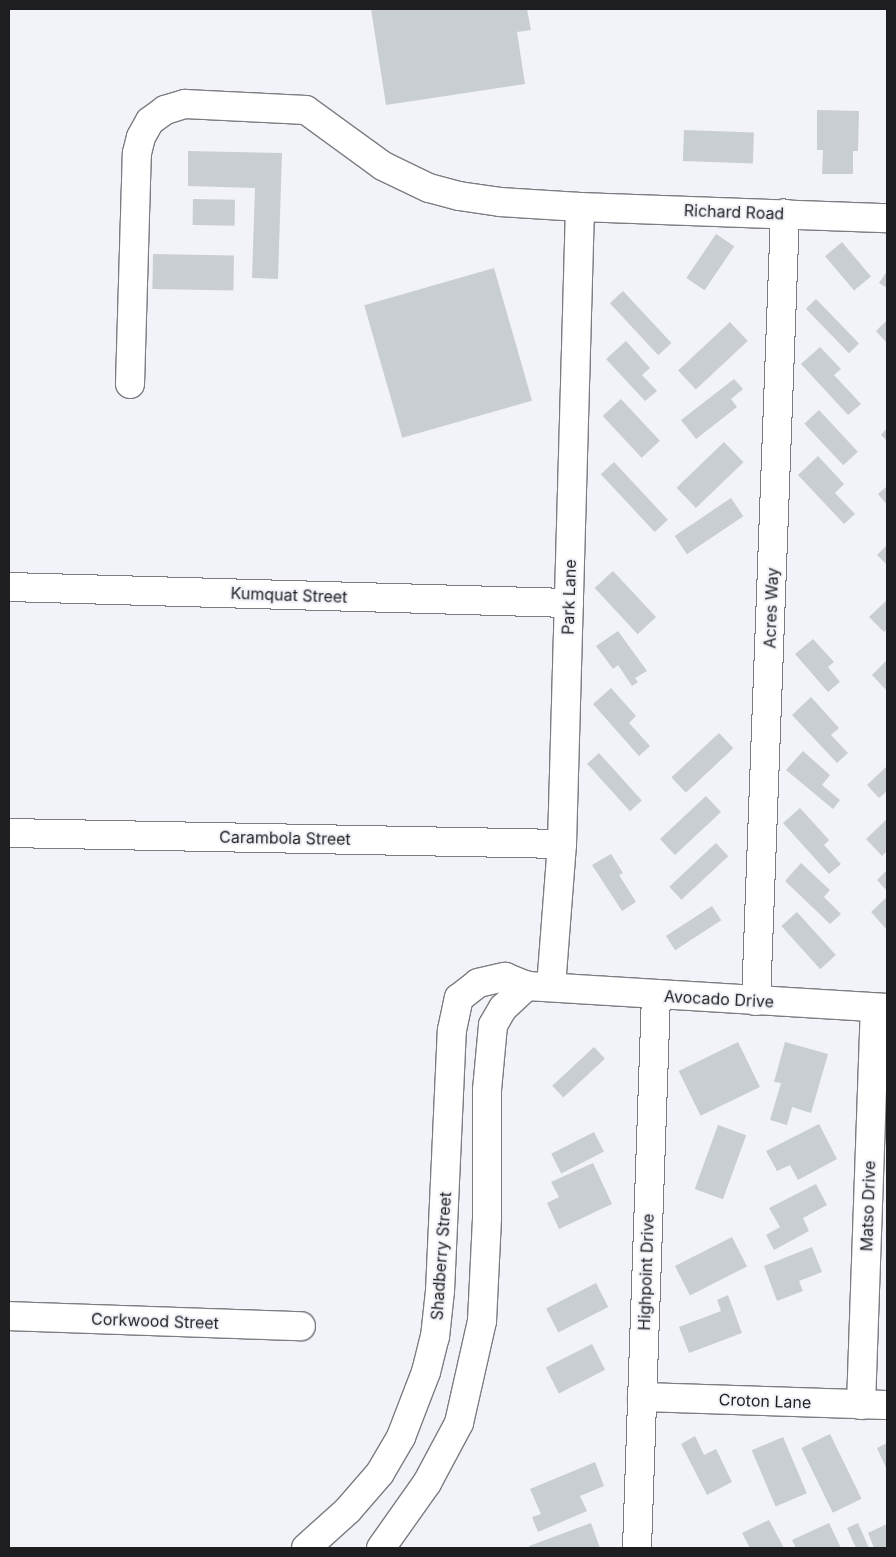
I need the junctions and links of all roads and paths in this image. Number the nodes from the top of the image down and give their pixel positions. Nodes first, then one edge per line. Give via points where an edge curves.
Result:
1 (580, 207) junction
2 (785, 214) junction
3 (887, 218) edge
4 (130, 384) dead end
5 (9, 587) edge
6 (568, 602) junction
7 (9, 833) edge
8 (562, 844) junction
9 (539, 986) junction
10 (656, 996) junction
11 (756, 1001) junction
12 (881, 1008) edge
13 (9, 1316) edge
14 (300, 1326) dead end
15 (642, 1397) junction
16 (874, 1405) edge
17 (306, 1548) edge
18 (381, 1548) edge
19 (637, 1548) edge

1 - 2 street, Richard Road
1 - 4 street, Richard Road via 500,202 429,188 384,166 306,110 185,104 165,110 150,121 137,153
1 - 6 street, Park Lane
2 - 3 street, Richard Road
2 - 11 street, Acres Way
5 - 6 street, Kumquat Street
6 - 8 street, Park Lane
7 - 8 street, Carambola Street
8 - 9 street, Park Lane
9 - 10 street, Avocado Drive
9 - 17 street, Shadberry Street via 505,977 478,983 459,998 452,1030 440,1291 435,1337 426,1372 401,1437 380,1473 348,1510
9 - 18 street via 503,1008 493,1025 487,1090 487,1218 482,1321 459,1423 427,1483
10 - 11 street, Avocado Drive
10 - 15 street, Highpoint Drive
11 - 12 street, Avocado Drive
12 - 16 street, Matso Drive
13 - 14 street, Corkwood Street
15 - 16 street, Croton Lane
15 - 19 street, Highpoint Drive

